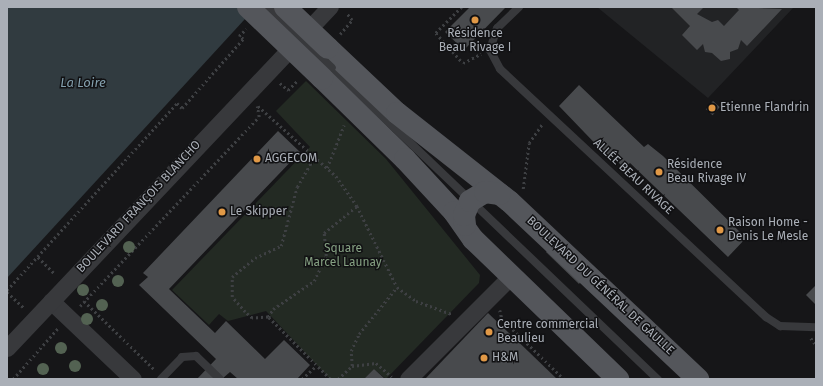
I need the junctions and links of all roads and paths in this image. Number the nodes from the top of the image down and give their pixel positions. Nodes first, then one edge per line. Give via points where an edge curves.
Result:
1 (268, 7) edge
2 (286, 7) edge
3 (330, 7) edge
4 (462, 7) edge
5 (519, 7) edge
6 (347, 14) dead end
7 (249, 16) edge
8 (490, 50) junction
9 (330, 63) junction
10 (285, 77) dead end
11 (276, 87) dead end
12 (262, 101) dead end
13 (263, 110) dead end
14 (357, 112) junction
15 (550, 115) junction
16 (314, 157) junction
17 (327, 168) junction
18 (522, 193) dead end
19 (500, 194) junction
20 (470, 201) junction
21 (356, 206) junction
22 (464, 225) junction
23 (38, 257) junction
24 (57, 276) dead end
25 (504, 282) junction
26 (396, 287) junction
27 (7, 291) edge
28 (51, 301) junction
29 (84, 301) junction
30 (24, 308) dead end
31 (74, 312) dead end
32 (268, 317) junction
33 (62, 323) dead end
34 (464, 323) junction
35 (816, 327) edge
36 (7, 348) edge
37 (316, 366) junction
38 (352, 366) junction
39 (161, 378) edge
40 (13, 379) edge
41 (133, 379) edge
42 (220, 379) edge
43 (302, 379) edge
44 (330, 379) edge
45 (338, 379) edge
46 (394, 379) edge
47 (408, 379) edge
48 (564, 379) edge
49 (618, 379) edge
50 (658, 379) edge
51 (698, 379) edge

1 - 9 lane, bridge
2 - 9 main road, bridge
3 - 28 street, BOULEVARD FRANÇOIS BLANCHO
4 - 8 path via 436,33 463,63
5 - 8 lane via 497,28
6 - 9 path via 352,20
7 - 9 main road, bridge
7 - 23 path via 239,36 243,39 182,108 177,103
8 - 15 lane, ALLÉE BEAU RIVAGE via 500,69
9 - 14 main road
9 - 19 main road, BOULEVARD DU GÉNÉRAL DE GAULLE
9 - 20 lane
10 - 11 path
12 - 29 path via 257,106 259,117
13 - 16 path
14 - 17 path via 338,136
14 - 22 main road
15 - 18 path via 529,143
15 - 35 lane, ALLÉE BEAU RIVAGE via 766,317 780,326
16 - 17 path
16 - 32 path via 297,187 281,246 255,258 232,277 232,297 252,318
17 - 21 path
19 - 20 main road via 485,192
19 - 51 main road, BOULEVARD DU GÉNÉRAL DE GAULLE
20 - 22 main road via 464,215
20 - 50 lane
21 - 26 path
21 - 32 path via 324,233 326,256 314,281 273,309
22 - 25 main road
23 - 24 path
23 - 27 path
25 - 34 street
25 - 48 path via 502,320
25 - 49 main road
26 - 34 path via 416,301 447,310
26 - 38 path via 359,334 351,351
27 - 30 path
28 - 36 street, BOULEVARD FRANÇOIS BLANCHO
28 - 41 street
29 - 31 path
29 - 39 path
32 - 37 path
33 - 40 path
34 - 47 street
37 - 43 path
37 - 44 path
38 - 45 path
38 - 46 path via 376,363
39 - 42 lane via 182,357 196,356

